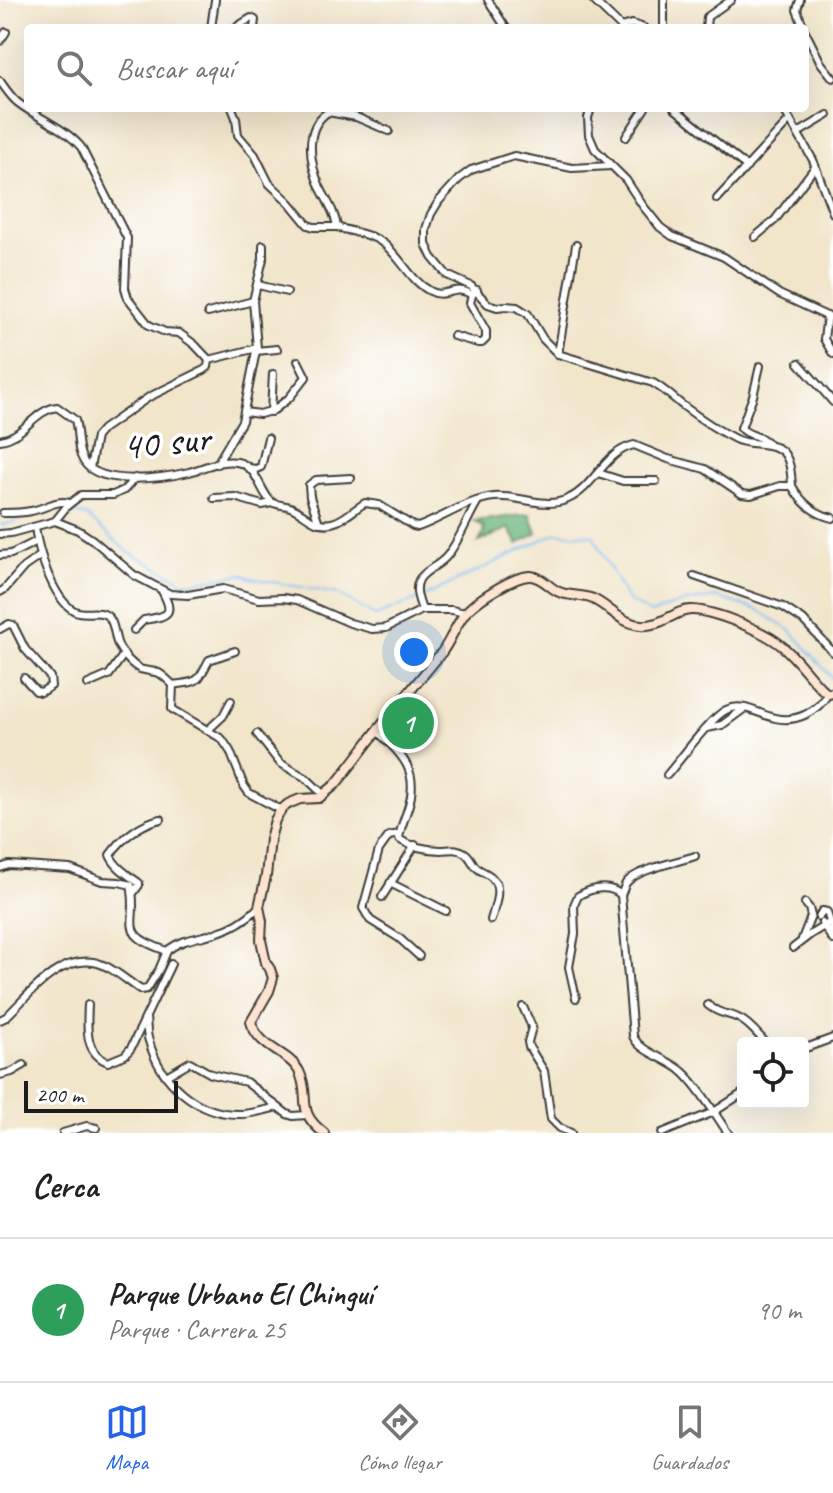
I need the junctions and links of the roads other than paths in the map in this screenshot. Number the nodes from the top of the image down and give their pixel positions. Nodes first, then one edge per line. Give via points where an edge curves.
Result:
1 (215, 0) edge
2 (488, 0) edge
3 (593, 0) edge
4 (664, 0) edge
5 (731, 0) edge
6 (799, 2) edge
7 (212, 24) edge
8 (503, 24) edge
9 (617, 24) edge
10 (664, 24) edge
11 (706, 24) edge
12 (802, 24) edge
13 (6, 32) dead end
14 (809, 39) edge
15 (0, 41) edge
16 (833, 78) edge
17 (0, 81) edge
18 (24, 107) edge
19 (32, 112) edge
20 (234, 112) edge
21 (590, 112) edge
22 (642, 112) edge
23 (679, 112) edge
24 (785, 112) edge
25 (828, 115) dead end
26 (790, 120) junction
27 (389, 131) dead end
28 (798, 133) junction
29 (626, 137) dead end
30 (611, 166) junction
31 (747, 167) junction
32 (815, 167) junction
33 (717, 199) dead end
34 (833, 213) edge
35 (337, 227) junction
36 (755, 237) dead end
37 (263, 245) dead end
38 (576, 245) dead end
39 (258, 285) junction
40 (287, 292) dead end
41 (475, 293) junction
42 (253, 301) junction
43 (208, 313) dead end
44 (830, 318) edge
45 (454, 336) dead end
46 (277, 349) dead end
47 (256, 350) junction
48 (558, 354) junction
49 (833, 354) edge
50 (209, 360) junction
51 (298, 361) dead end
52 (799, 363) dead end
53 (760, 366) dead end
54 (273, 374) dead end
55 (833, 402) edge
56 (244, 412) junction
57 (271, 412) junction
58 (268, 438) dead end
59 (0, 440) edge
60 (769, 445) junction
61 (217, 464) junction
62 (90, 468) junction
63 (248, 468) junction
64 (598, 473) junction
65 (135, 478) junction
66 (351, 478) dead end
67 (656, 481) dead end
68 (792, 486) junction
69 (214, 498) dead end
70 (479, 501) junction
71 (272, 503) junction
72 (68, 505) junction
73 (3, 513) dead end
74 (57, 518) junction
75 (833, 518) edge
76 (319, 523) junction
77 (35, 527) junction
78 (0, 534) edge
79 (37, 541) junction
80 (0, 555) edge
81 (40, 556) junction
82 (694, 576) dead end
83 (162, 591) junction
84 (0, 592) edge
85 (421, 607) junction
86 (465, 613) junction
87 (0, 629) edge
88 (134, 630) dead end
89 (235, 651) dead end
90 (833, 652) edge
91 (124, 654) junction
92 (24, 678) dead end
93 (88, 684) dead end
94 (173, 685) junction
95 (831, 693) edge
96 (231, 701) dead end
97 (208, 730) junction
98 (377, 731) junction
99 (257, 734) dead end
100 (667, 775) dead end
101 (324, 795) junction
102 (281, 810) junction
103 (161, 819) dead end
104 (399, 834) junction
105 (415, 845) junction
106 (695, 856) dead end
107 (0, 868) edge
108 (390, 883) junction
109 (132, 894) junction
110 (621, 895) junction
111 (382, 897) dead end
112 (805, 903) dead end
113 (259, 907) junction
114 (446, 911) dead end
115 (815, 916) junction
116 (491, 920) dead end
117 (826, 924) junction
118 (833, 932) edge
119 (833, 940) edge
120 (801, 942) junction
121 (793, 948) dead end
122 (167, 951) junction
123 (419, 956) dead end
124 (171, 964) dead end
125 (576, 998) dead end
126 (88, 1005) dead end
127 (708, 1005) dead end
128 (523, 1007) dead end
129 (146, 1017) junction
130 (0, 1020) edge
131 (137, 1037) junction
132 (760, 1037) edge
133 (833, 1038) edge
134 (148, 1039) junction
135 (809, 1046) edge
136 (24, 1065) dead end
137 (0, 1075) edge
138 (166, 1076) junction
139 (737, 1097) edge
140 (277, 1107) junction
141 (714, 1112) junction
142 (307, 1115) junction
143 (96, 1128) dead end
144 (63, 1133) edge
145 (324, 1133) edge
146 (571, 1133) edge
147 (662, 1133) edge
148 (728, 1133) edge

1 - 7 street
2 - 8 street
3 - 9 street
4 - 10 street
5 - 11 street via 707,17
6 - 12 street
13 - 15 street
14 - 16 street
17 - 18 street
19 - 50 street via 81,147 127,238 128,298 149,325 179,333
20 - 35 street via 238,135 269,183 308,225
21 - 30 street via 589,135
22 - 29 street
23 - 31 street
24 - 26 street
25 - 28 street
26 - 28 street
26 - 31 street
27 - 35 street via 328,112 314,127 312,162
28 - 32 street
30 - 41 street via 572,168 514,156 459,179 431,214 426,244 447,275
30 - 44 street via 666,232 724,257 779,294
31 - 33 street
32 - 34 street
32 - 36 street
35 - 41 street via 379,240 428,290
37 - 39 street
38 - 48 street
39 - 40 street
39 - 42 street
41 - 45 street via 470,303 486,339 478,343
41 - 48 street via 492,306 512,306 528,314
42 - 43 street
42 - 47 street
44 - 49 street via 824,339
46 - 47 street
47 - 50 street
47 - 56 street
48 - 60 street via 653,383 727,435
50 - 62 street via 204,370 149,397 99,432
51 - 57 street via 305,379
52 - 55 street
53 - 60 street via 741,428
54 - 57 street
56 - 57 street
56 - 61 street
58 - 63 street via 261,467
59 - 62 street, 40 sur via 18,435 43,412 57,407 75,420 81,457
60 - 68 street via 788,460
61 - 63 street, 40 sur via 235,462
61 - 65 street, 40 sur
62 - 65 street, 40 sur
63 - 71 street, 40 sur
64 - 67 street via 623,481
64 - 68 street via 620,450 634,445 705,469 742,494
64 - 70 street via 563,501 497,496
65 - 72 street via 113,495 81,495
66 - 76 street via 309,485
68 - 75 street via 807,505
69 - 71 street
70 - 76 street via 418,527 373,503 339,522
70 - 85 street via 448,555 420,577 416,590
71 - 76 street via 294,508
72 - 73 street via 61,501 24,513
72 - 74 street
74 - 77 street
74 - 83 street
77 - 78 street
77 - 79 street
79 - 80 street
79 - 81 street
81 - 84 street
81 - 91 street via 68,605 80,613 107,616
82 - 90 street via 795,614
83 - 85 street via 180,596 223,589 259,599 297,600 372,629 386,628
83 - 88 street via 169,605 166,615 144,620
85 - 86 street
86 - 95 street via 506,584 529,576 563,593 594,600 631,623 652,625 695,610 771,639
86 - 98 street via 446,646
87 - 92 street via 13,625 51,686 36,691
89 - 94 street via 209,660 196,681
91 - 93 street via 109,675
91 - 94 street via 136,667 160,674
94 - 97 street via 172,709
95 - 100 street via 813,711 793,718 745,708 722,725 707,728
96 - 97 street
97 - 102 street via 227,744 249,793
98 - 101 street
98 - 104 street via 404,760 413,781
99 - 101 street via 280,763
101 - 102 street via 294,800
102 - 113 street via 273,827
103 - 109 street via 140,827 110,855 139,883
104 - 105 street via 399,840
104 - 123 street via 389,836 379,850 363,908 370,920
105 - 108 street
105 - 116 street via 465,852 494,879 497,893
106 - 110 street via 636,875
107 - 109 street via 70,869 131,885
108 - 111 street
108 - 114 street
109 - 122 street via 132,921 139,939
110 - 125 street via 601,888 578,896 574,905 569,967
110 - 141 street via 634,1041 683,1072
112 - 115 street
113 - 122 street via 239,924
113 - 142 street via 261,940 273,978 252,1026 296,1067
115 - 117 street
115 - 120 street
117 - 118 street
117 - 119 street
117 - 120 street
120 - 121 street
122 - 130 street via 147,989 95,962 76,962 48,977
124 - 129 street
126 - 131 street via 88,1039 98,1057 108,1062 122,1057
127 - 132 street via 744,1021
128 - 146 street via 532,1027 529,1047 546,1079 551,1119
129 - 131 street
129 - 134 street
131 - 134 street
133 - 135 street
134 - 138 street
136 - 137 street
138 - 140 street via 183,1094 213,1110 242,1114
138 - 140 street via 190,1062 211,1074 246,1082
139 - 141 street
140 - 142 street via 293,1116
141 - 147 street
141 - 148 street
142 - 145 street
143 - 144 street

